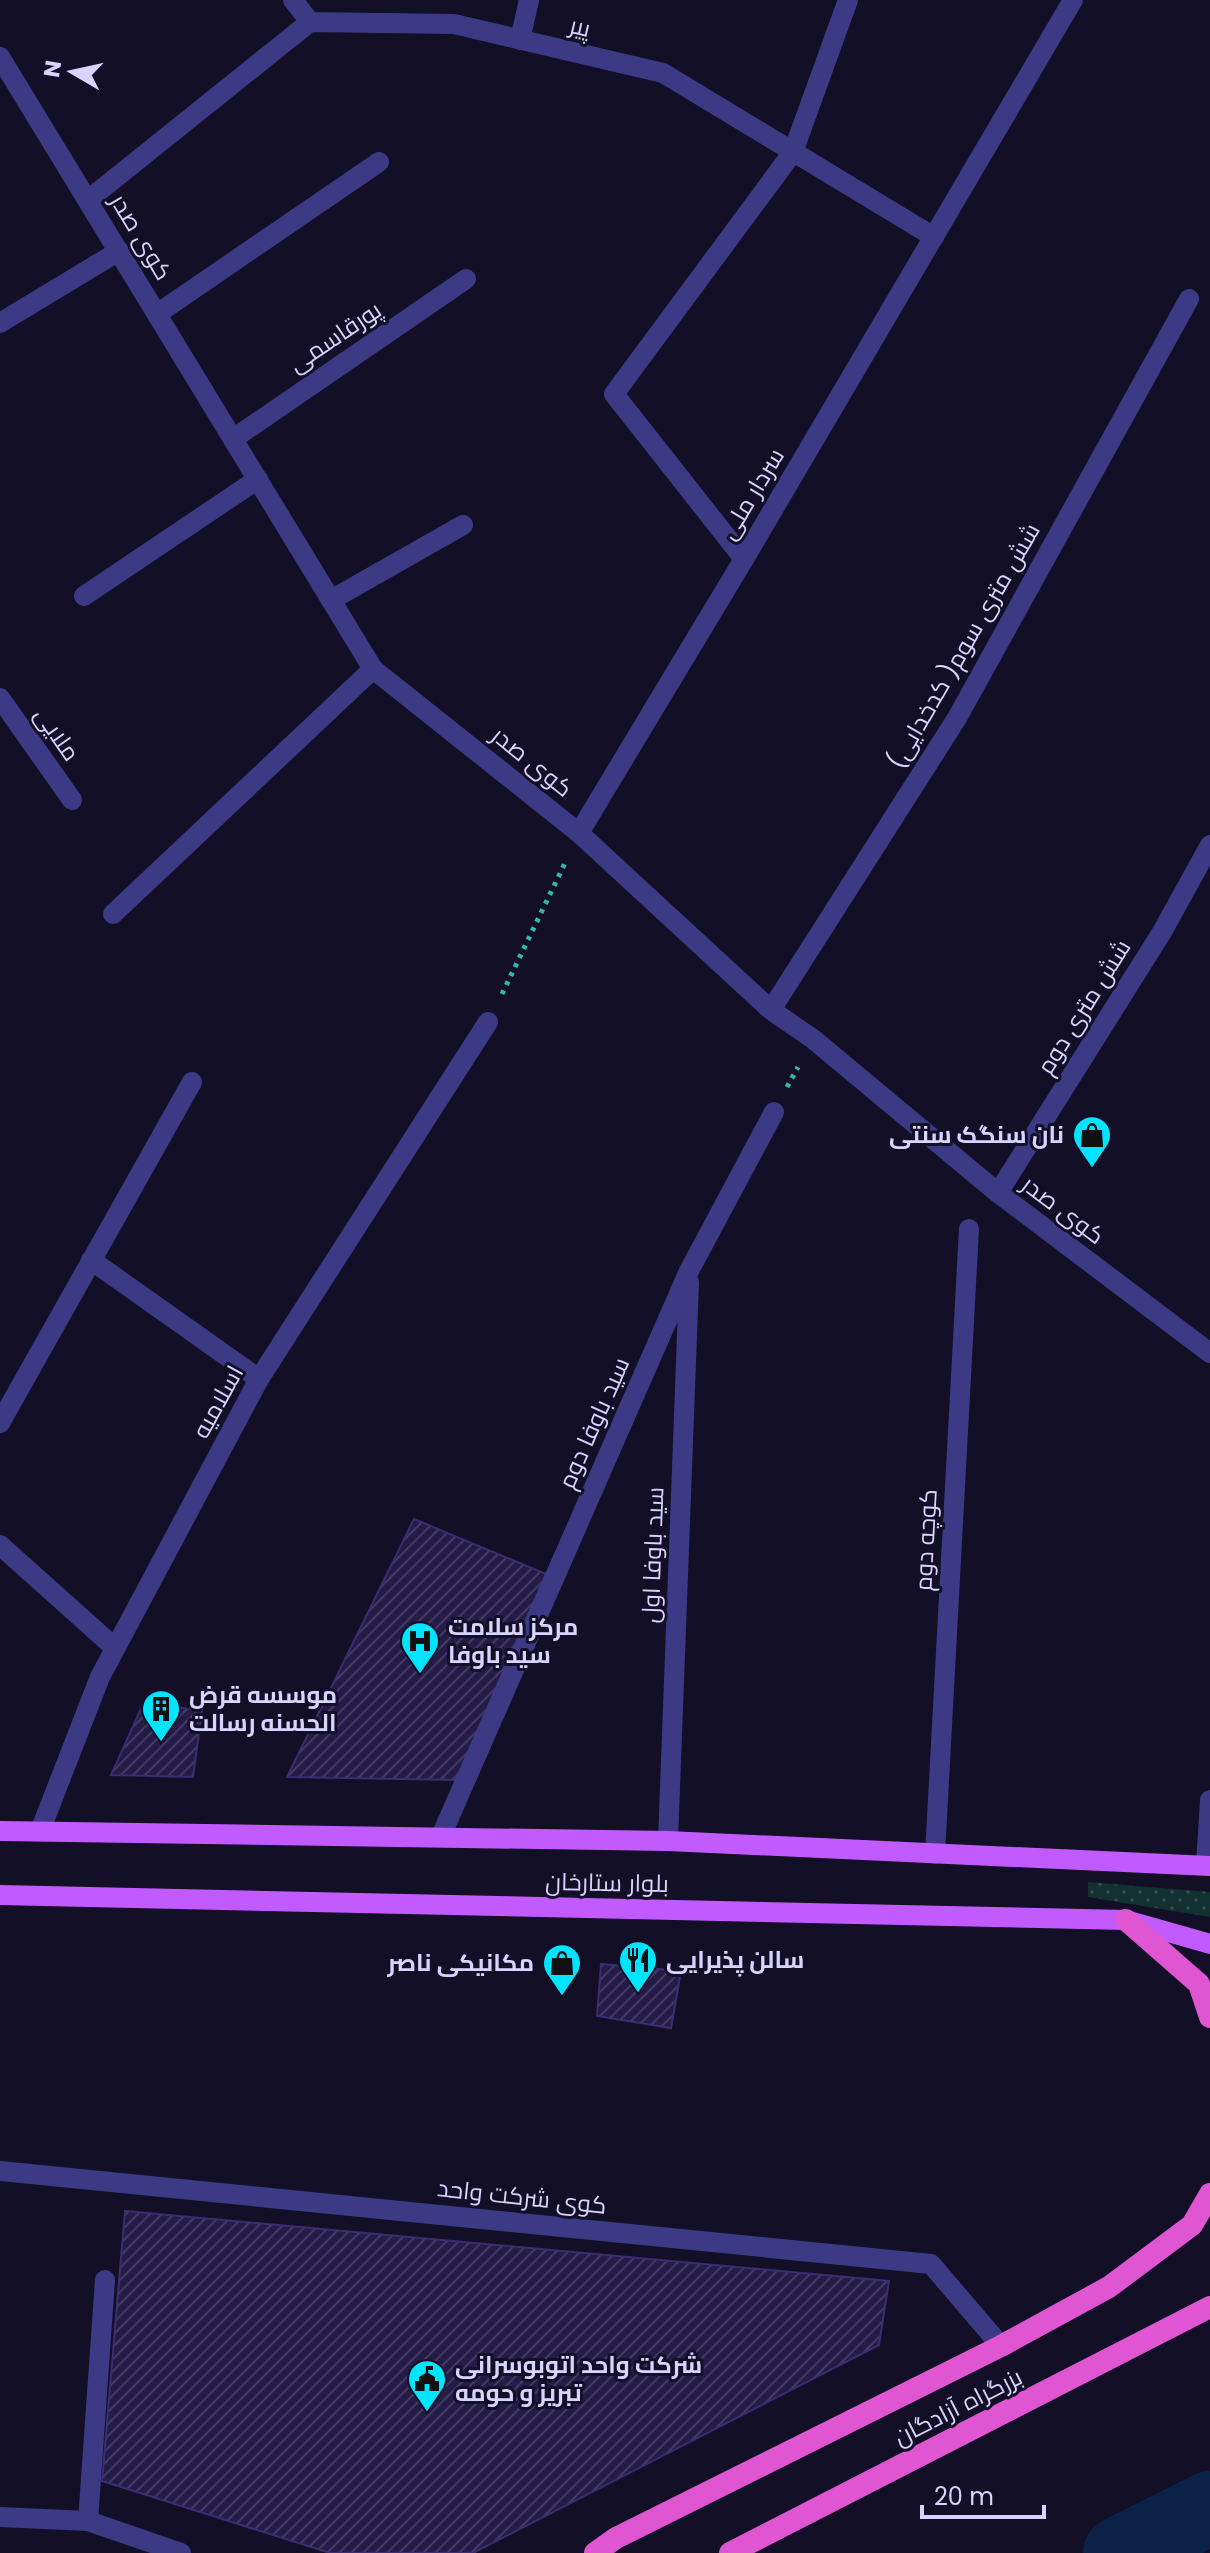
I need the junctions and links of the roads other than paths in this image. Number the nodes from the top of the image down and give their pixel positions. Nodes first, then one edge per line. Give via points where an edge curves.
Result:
1 (293, 0) edge
2 (529, 0) edge
3 (848, 0) edge
4 (1073, 0) edge
5 (310, 22) junction
6 (520, 40) junction
7 (0, 57) edge
8 (793, 152) junction
9 (379, 162) dead end
10 (88, 200) junction
11 (934, 237) junction
12 (119, 251) junction
13 (466, 279) dead end
14 (1189, 299) dead end
15 (157, 314) junction
16 (0, 323) edge
17 (233, 439) junction
18 (258, 479) junction
19 (463, 525) dead end
20 (744, 559) junction
21 (84, 596) dead end
22 (331, 600) junction
23 (373, 669) junction
24 (0, 698) edge
25 (72, 800) dead end
26 (579, 833) junction
27 (1210, 845) edge
28 (113, 914) dead end
29 (771, 1010) junction
30 (488, 1022) road end
31 (192, 1082) dead end
32 (774, 1112) road end
33 (998, 1193) junction
34 (969, 1229) dead end
35 (91, 1260) junction
36 (689, 1271) junction
37 (1210, 1353) edge
38 (259, 1379) junction
39 (0, 1423) edge
40 (0, 1545) edge
41 (115, 1648) junction
42 (1210, 1800) edge
43 (0, 1831) edge
44 (40, 1831) junction
45 (441, 1836) junction
46 (668, 1841) junction
47 (935, 1854) junction
48 (1208, 1866) edge
49 (0, 1895) edge
50 (1126, 1920) junction
51 (1210, 1944) edge
52 (1210, 2017) edge
53 (0, 2171) edge
54 (1210, 2194) edge
55 (105, 2280) dead end
56 (1210, 2307) edge
57 (1001, 2346) junction
58 (0, 2517) edge
59 (88, 2521) junction
60 (181, 2553) edge
61 (595, 2553) edge
62 (730, 2553) edge

1 - 5 street
2 - 6 street
3 - 8 street
4 - 11 street, سردار ملی
5 - 6 street, پیر via 454,24
5 - 10 street
6 - 8 street, پیر via 663,73
7 - 10 street, کوی صدر
8 - 11 street, پیر
8 - 20 street via 614,394
9 - 15 street
10 - 12 street, کوی صدر
11 - 20 street, سردار ملی
12 - 15 street, کوی صدر
12 - 16 street
13 - 17 street, پورقاسمی
14 - 29 street, (کدخدایی )شش متری سوم via 957,718
15 - 17 street, کوی صدر
17 - 18 street, کوی صدر
18 - 21 street
18 - 22 street, کوی صدر
19 - 22 street
20 - 26 street, سردار ملی
22 - 23 street, کوی صدر
23 - 26 street, کوی صدر
23 - 28 street
24 - 25 street, ملایی
26 - 29 street, کوی صدر
27 - 33 street, شش متری دوم via 1162,932
29 - 33 street, کوی صدر
30 - 38 street, اسلامیه
31 - 35 street
32 - 36 street, سید باوفا دوم
33 - 37 street, کوی صدر
34 - 47 street, کوچه دوم
35 - 38 street
35 - 39 street
36 - 45 street, سید باوفا دوم
36 - 46 street, سید باوفا اول
38 - 41 street, اسلامیه
40 - 41 street
41 - 44 street, اسلامیه
42 - 48 street
43 - 44 main road, بلوار ستارخان
44 - 45 main road, بلوار ستارخان
45 - 46 main road, بلوار ستارخان
46 - 47 main road, بلوار ستارخان
47 - 48 main road, بلوار ستارخان
49 - 50 main road, بلوار ستارخان
50 - 51 main road, بلوار ستارخان
50 - 52 highway via 1199,1984
53 - 57 street, کوی شرکت واحد via 931,2264
54 - 57 highway via 1192,2225 1109,2287
55 - 59 street
56 - 62 highway, بزرگراه آزادگان
57 - 61 highway
58 - 59 street
59 - 60 street

